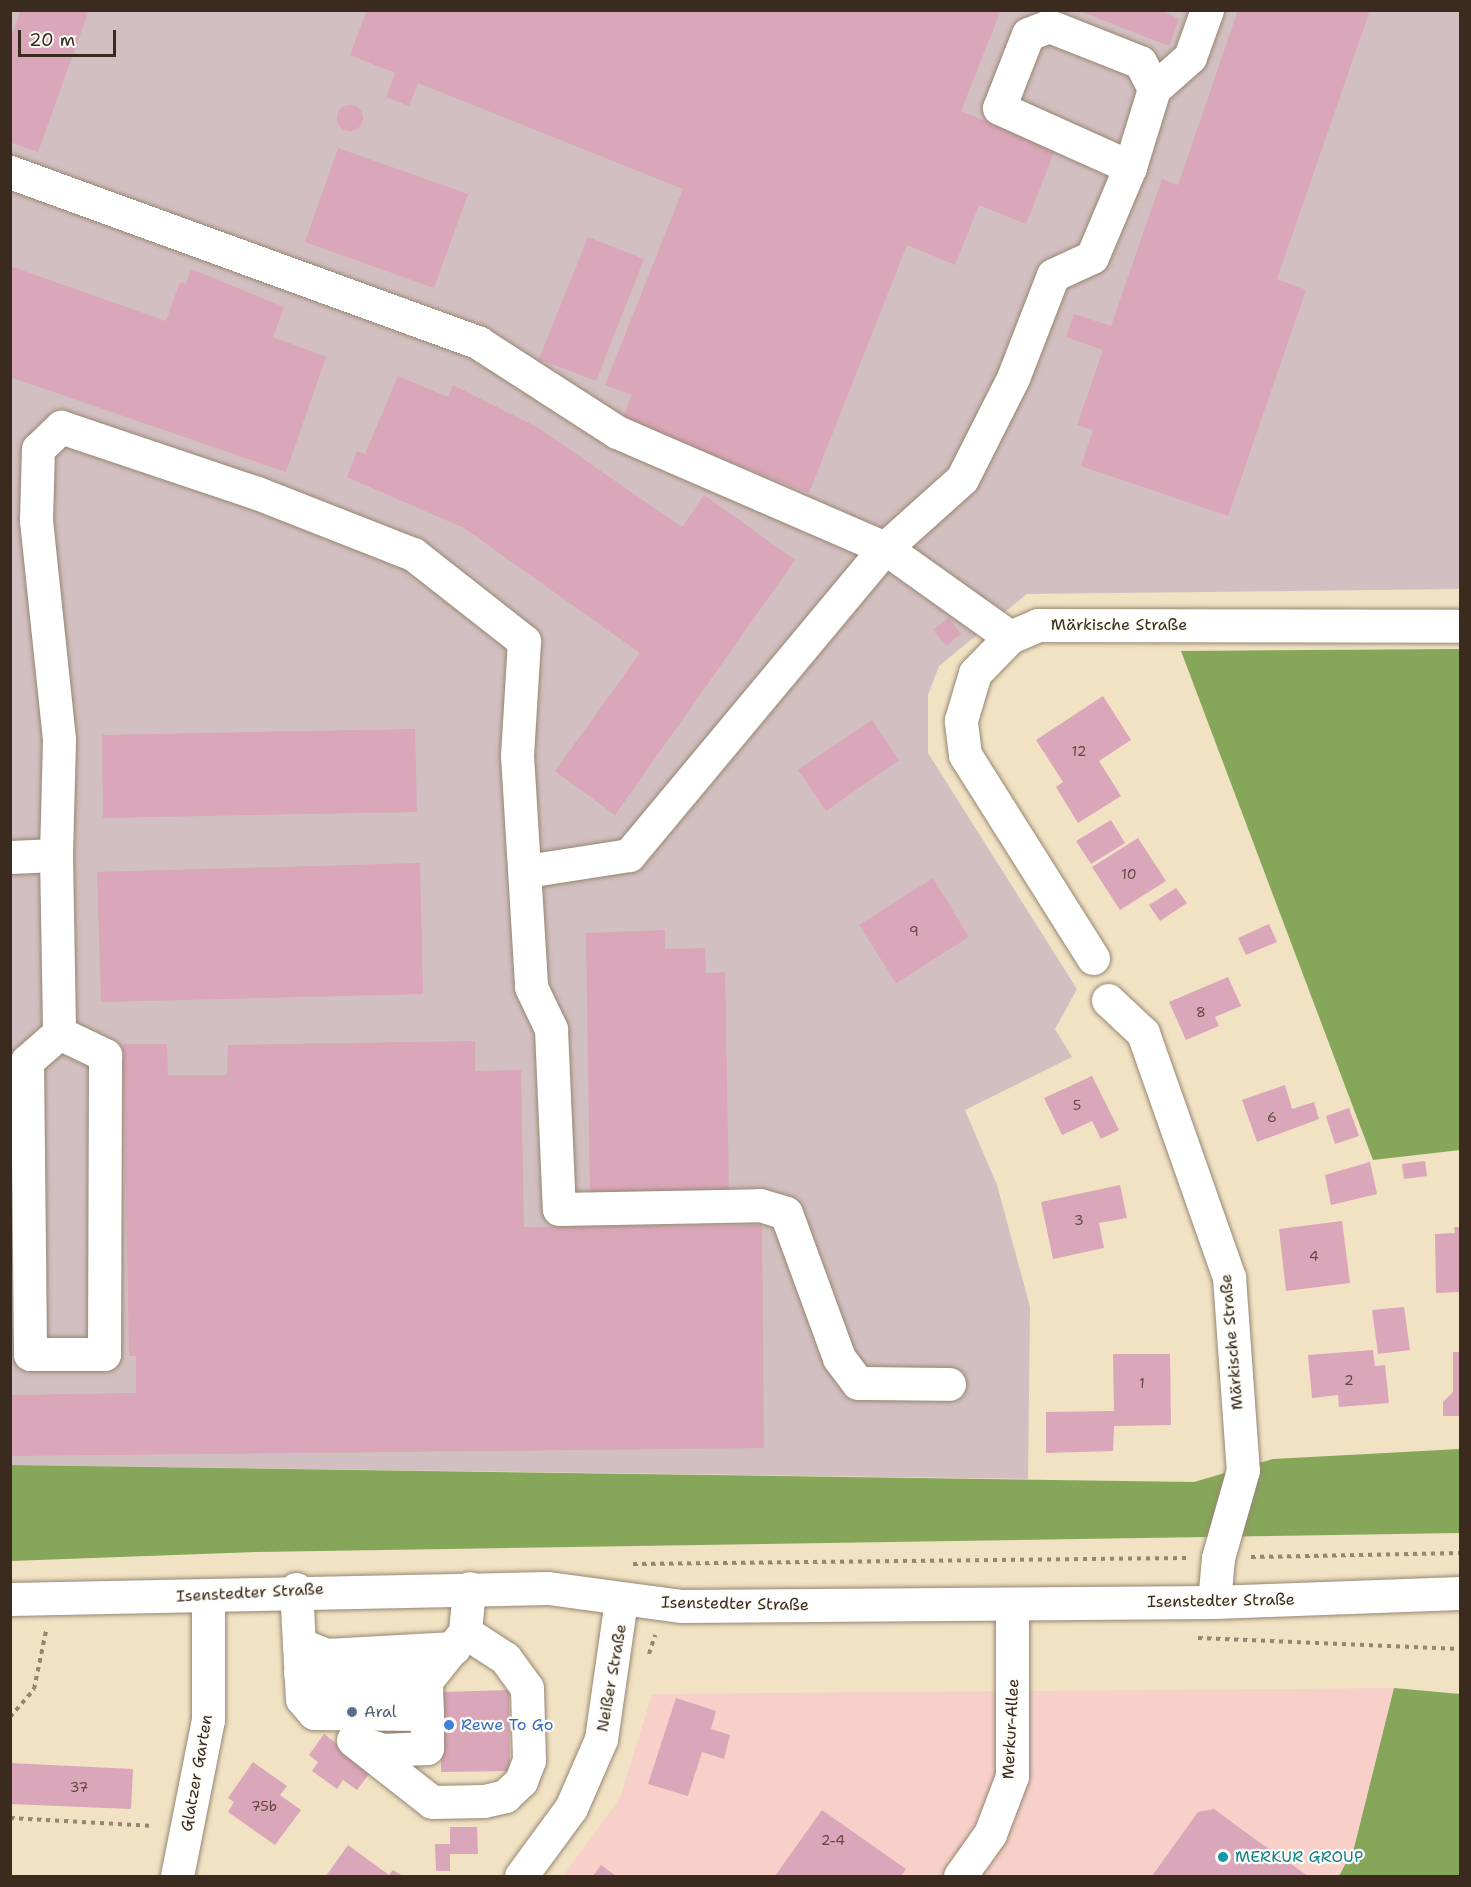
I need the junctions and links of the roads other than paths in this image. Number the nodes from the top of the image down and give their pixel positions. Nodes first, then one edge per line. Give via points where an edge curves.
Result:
1 (1207, 10) edge
2 (1154, 89) junction
3 (1130, 167) junction
4 (10, 172) edge
5 (885, 548) junction
6 (1461, 626) edge
7 (1010, 637) junction
8 (56, 855) junction
9 (10, 857) edge
10 (527, 871) junction
11 (1093, 958) dead end
12 (1108, 999) dead end
13 (59, 1033) junction
14 (949, 1383) dead end
15 (469, 1588) junction
16 (296, 1589) junction
17 (1461, 1593) edge
18 (208, 1598) junction
19 (10, 1599) edge
20 (621, 1601) junction
21 (1214, 1602) junction
22 (1012, 1604) junction
23 (459, 1640) junction
24 (300, 1659) junction
25 (426, 1681) junction
26 (314, 1713) junction
27 (427, 1714) junction
28 (353, 1740) junction
29 (177, 1876) edge
30 (521, 1876) edge
31 (960, 1876) edge

1 - 2 street via 1190,57
2 - 3 street
2 - 3 street via 1140,62 1049,26 1028,34 999,108
3 - 5 street via 1092,257 1053,276 1013,378 962,479
4 - 5 street via 479,343 617,432
5 - 7 street
5 - 10 street via 629,855
6 - 7 street, Märkische Straße via 1038,625
7 - 11 street, Märkische Straße via 975,673 961,720 965,755
8 - 9 street
8 - 10 street via 59,740 36,520 38,448 62,427 256,493 413,554 524,641 517,755
8 - 13 street
10 - 14 street via 531,987 551,1029 559,1209 760,1205 786,1213 839,1358 858,1383
12 - 21 street, Märkische Straße via 1143,1033 1229,1276 1243,1470 1218,1558
13 - 13 street via 27,1061 30,1354 104,1354 105,1055
15 - 16 street, Isenstedter Straße
15 - 20 street, Isenstedter Straße via 548,1588
15 - 23 street
16 - 18 street, Isenstedter Straße
16 - 24 street
17 - 21 street, Isenstedter Straße
18 - 19 street, Isenstedter Straße
18 - 29 street, Glatzer Garten via 208,1720
20 - 22 street, Isenstedter Straße via 681,1606
20 - 30 street, Neißer Straße via 601,1739 571,1808
21 - 22 street, Isenstedter Straße
22 - 31 street, Merkur-Allee via 1012,1776 990,1834
23 - 24 street
23 - 25 street
23 - 28 street via 505,1658 527,1688 529,1760 521,1781 505,1796 484,1801 432,1802
24 - 25 street via 324,1682
24 - 26 street via 302,1699
25 - 27 street
26 - 27 street
26 - 28 street
27 - 28 street via 427,1748 382,1750

